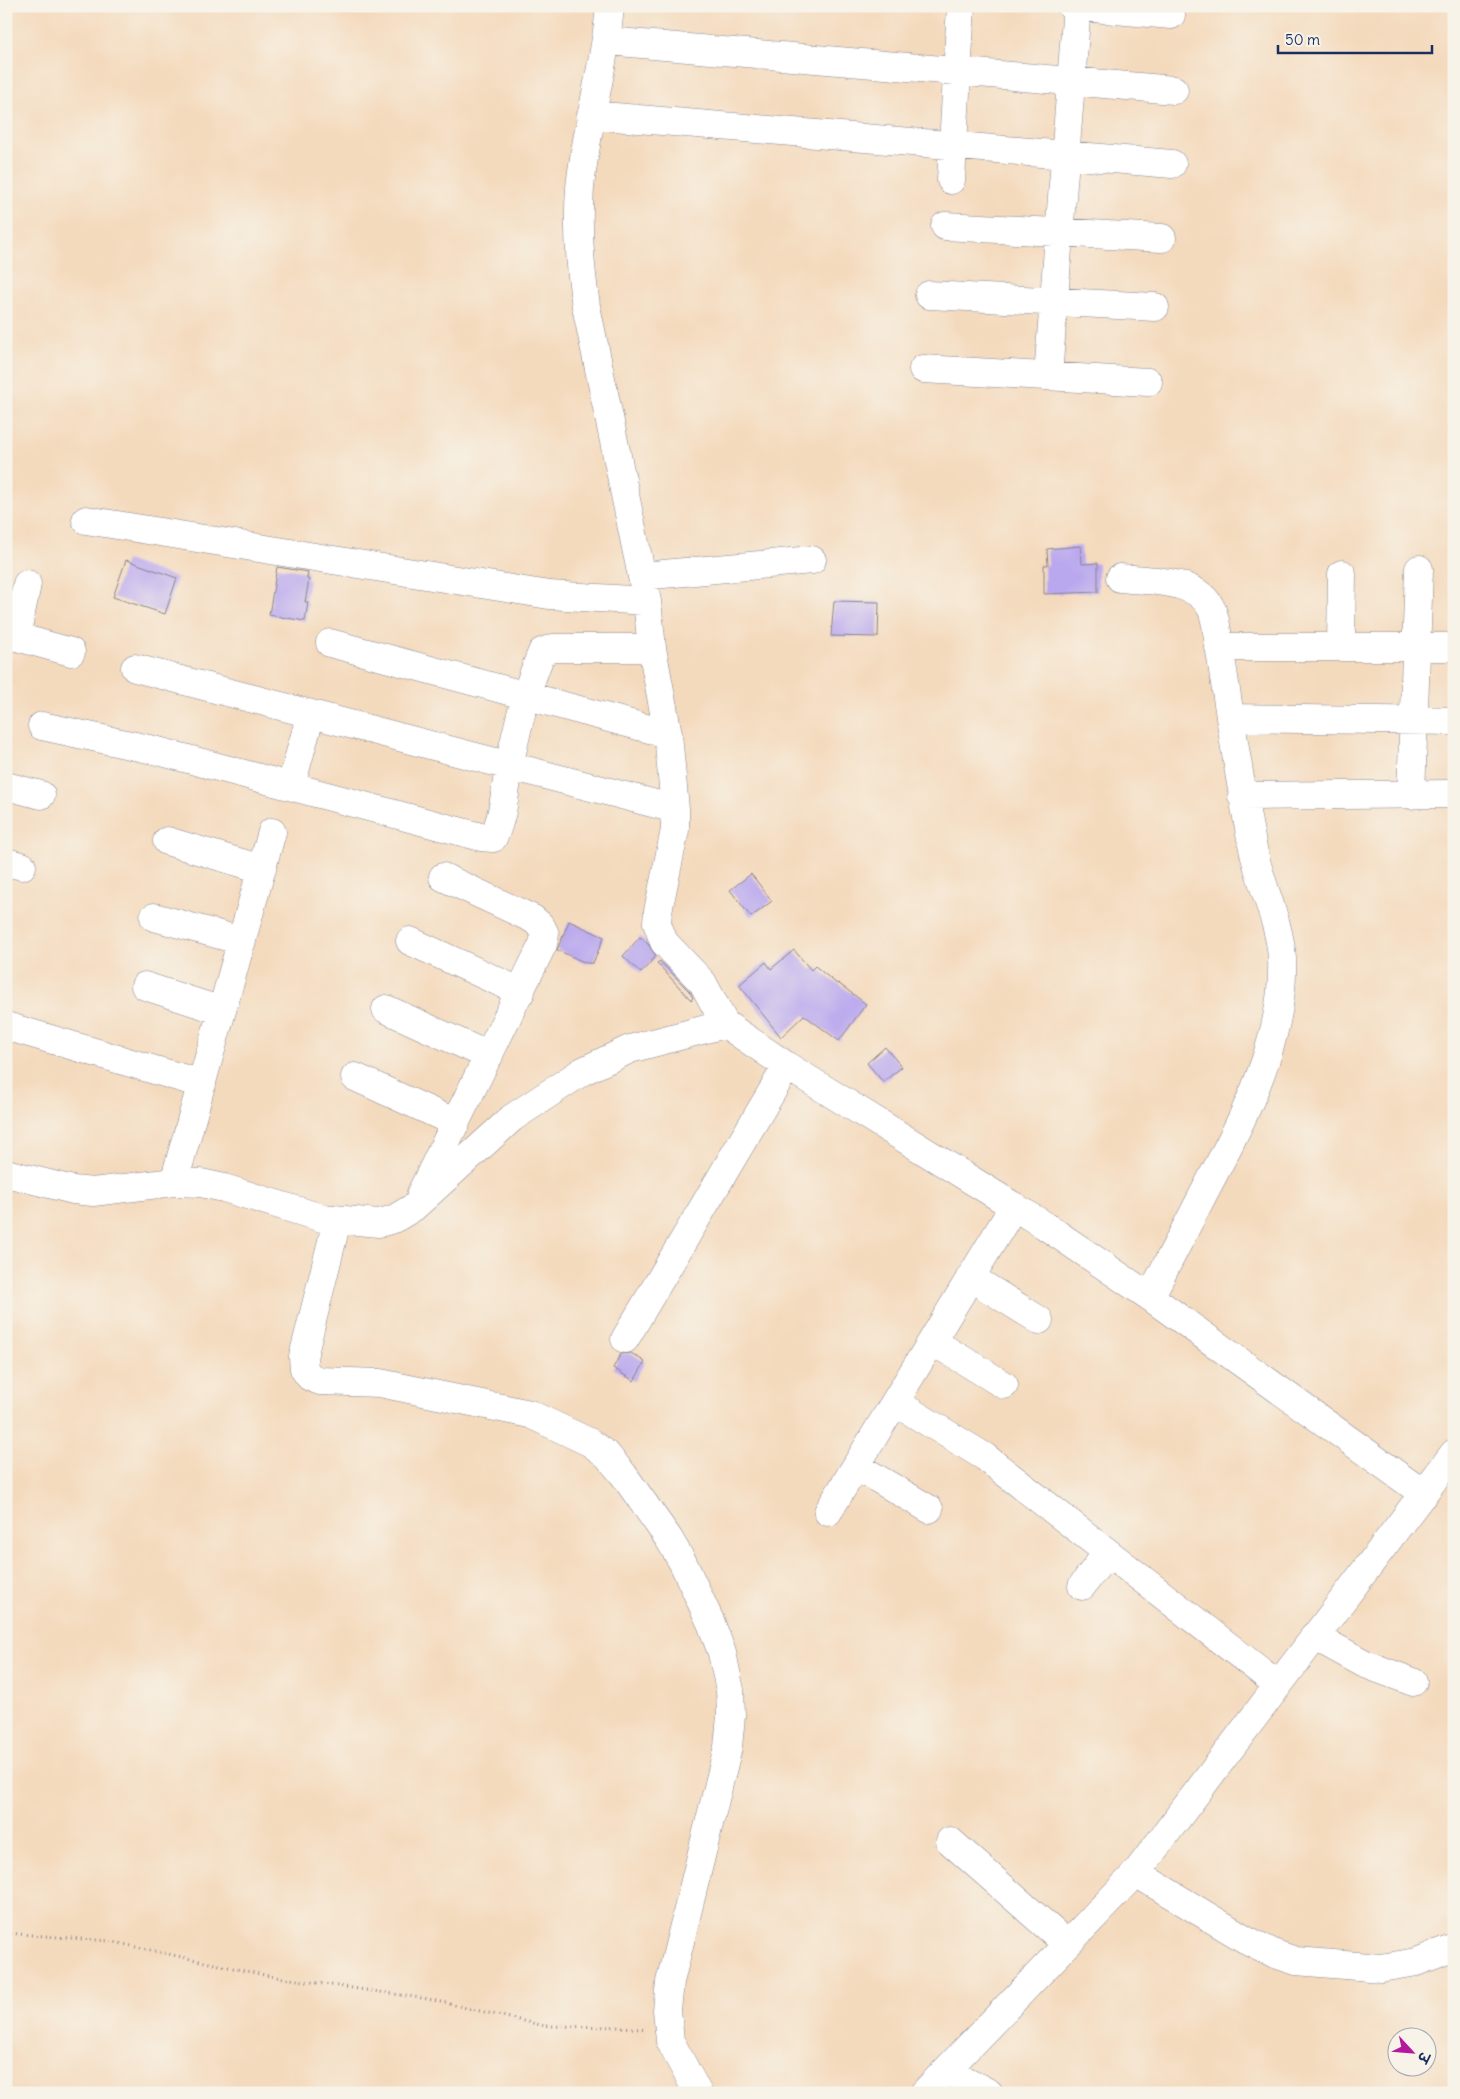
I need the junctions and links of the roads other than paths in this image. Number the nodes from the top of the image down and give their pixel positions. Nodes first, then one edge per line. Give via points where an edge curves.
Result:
1 (610, 6) edge
2 (961, 6) edge
3 (1071, 6) edge
4 (1077, 6) edge
5 (1171, 15) dead end
6 (607, 41) junction
7 (958, 70) junction
8 (1071, 80) junction
9 (1174, 90) dead end
10 (591, 115) junction
11 (953, 146) junction
12 (1066, 155) junction
13 (1172, 164) dead end
14 (952, 180) dead end
15 (945, 226) dead end
16 (1059, 232) junction
17 (1162, 238) dead end
18 (929, 295) dead end
19 (1054, 301) junction
20 (1155, 307) dead end
21 (923, 369) dead end
22 (1048, 376) junction
23 (1148, 382) dead end
24 (86, 520) dead end
25 (812, 560) dead end
26 (1419, 569) dead end
27 (1342, 574) dead end
28 (1120, 578) dead end
29 (28, 584) dead end
30 (644, 589) junction
31 (11, 635) edge
32 (330, 643) dead end
33 (1219, 647) junction
34 (1341, 647) junction
35 (1416, 647) junction
36 (1454, 647) edge
37 (652, 648) junction
38 (71, 652) dead end
39 (135, 668) dead end
40 (526, 696) junction
41 (311, 714) junction
42 (1230, 718) junction
43 (1414, 721) junction
44 (1454, 721) edge
45 (42, 726) dead end
46 (668, 734) junction
47 (510, 766) junction
48 (291, 785) junction
49 (6, 786) edge
50 (1411, 794) junction
51 (1454, 794) edge
52 (41, 795) dead end
53 (1242, 796) junction
54 (675, 809) junction
55 (272, 832) dead end
56 (167, 841) dead end
57 (262, 869) junction
58 (443, 877) dead end
59 (154, 917) dead end
60 (242, 941) junction
61 (410, 942) dead end
62 (145, 986) dead end
63 (521, 992) junction
64 (386, 1009) dead end
65 (222, 1012) junction
66 (725, 1024) junction
67 (6, 1026) edge
68 (489, 1056) junction
69 (787, 1066) junction
70 (355, 1077) dead end
71 (202, 1084) junction
72 (456, 1123) junction
73 (6, 1173) edge
74 (174, 1182) junction
75 (1014, 1206) junction
76 (414, 1208) junction
77 (338, 1221) junction
78 (970, 1277) junction
79 (1150, 1297) junction
80 (1039, 1320) dead end
81 (625, 1339) dead end
82 (932, 1341) junction
83 (1004, 1384) dead end
84 (895, 1402) junction
85 (1454, 1453) edge
86 (856, 1466) junction
87 (1424, 1494) junction
88 (929, 1509) dead end
89 (828, 1512) dead end
90 (1107, 1553) junction
91 (1082, 1586) dead end
92 (1314, 1636) junction
93 (1413, 1682) dead end
94 (1277, 1684) junction
95 (950, 1841) dead end
96 (1136, 1873) junction
97 (1067, 1944) junction
98 (1454, 1947) edge
99 (947, 2070) junction
100 (698, 2093) edge
101 (924, 2093) edge
102 (989, 2093) edge

1 - 6 street
2 - 7 street
3 - 4 street
4 - 5 street
4 - 8 street
6 - 7 street
6 - 10 street
7 - 8 street
7 - 11 street
8 - 9 street
8 - 12 street
10 - 11 street
10 - 30 street via 580,189 582,278
11 - 12 street
11 - 14 street
12 - 13 street
12 - 16 street
15 - 16 street
16 - 17 street
16 - 19 street
18 - 19 street
19 - 20 street
19 - 22 street
21 - 22 street
22 - 23 street
24 - 30 street via 549,596
25 - 30 street
26 - 35 street
27 - 34 street
28 - 33 street via 1174,584 1202,597 1212,609
29 - 31 street
30 - 37 street
31 - 38 street
32 - 40 street
33 - 34 street
33 - 42 street
34 - 35 street
35 - 36 street
35 - 43 street
37 - 40 street via 553,648 542,652
37 - 46 street
39 - 41 street
40 - 46 street
40 - 47 street
41 - 47 street
41 - 48 street
42 - 43 street
42 - 53 street
43 - 44 street
43 - 50 street
45 - 48 street
46 - 54 street
47 - 48 street via 499,826 493,838
47 - 54 street
49 - 52 street
50 - 51 street
50 - 53 street
53 - 79 street via 1282,958 1276,1018 1264,1065 1238,1128
54 - 66 street via 675,830 658,911 659,932 664,942 703,983
55 - 57 street
56 - 57 street
57 - 60 street
58 - 63 street via 533,919 541,926 545,934 543,944
59 - 60 street
60 - 65 street
61 - 63 street
62 - 65 street
63 - 68 street
64 - 68 street
65 - 71 street
66 - 69 street
66 - 76 street via 630,1049 583,1071 512,1118
67 - 71 street
68 - 72 street
69 - 75 street
69 - 81 street
70 - 72 street
71 - 74 street
72 - 76 street
73 - 74 street via 93,1192
74 - 77 street via 224,1188
75 - 78 street
75 - 79 street
76 - 77 street via 379,1223
77 - 100 street via 303,1357 304,1369 310,1377 320,1381 380,1383 530,1414 591,1443 623,1474 669,1539 711,1623 730,1690 728,1746 670,1982 667,2010 670,2041
78 - 80 street
78 - 82 street
79 - 87 street
82 - 83 street
82 - 84 street
84 - 86 street
84 - 90 street via 985,1457
85 - 87 street
86 - 88 street
86 - 89 street
87 - 92 street
90 - 91 street
90 - 94 street
92 - 93 street via 1365,1664
92 - 94 street
94 - 96 street
95 - 97 street
96 - 97 street
96 - 98 street via 1245,1939 1296,1961 1381,1968 1417,1962
97 - 99 street
99 - 101 street
99 - 102 street

